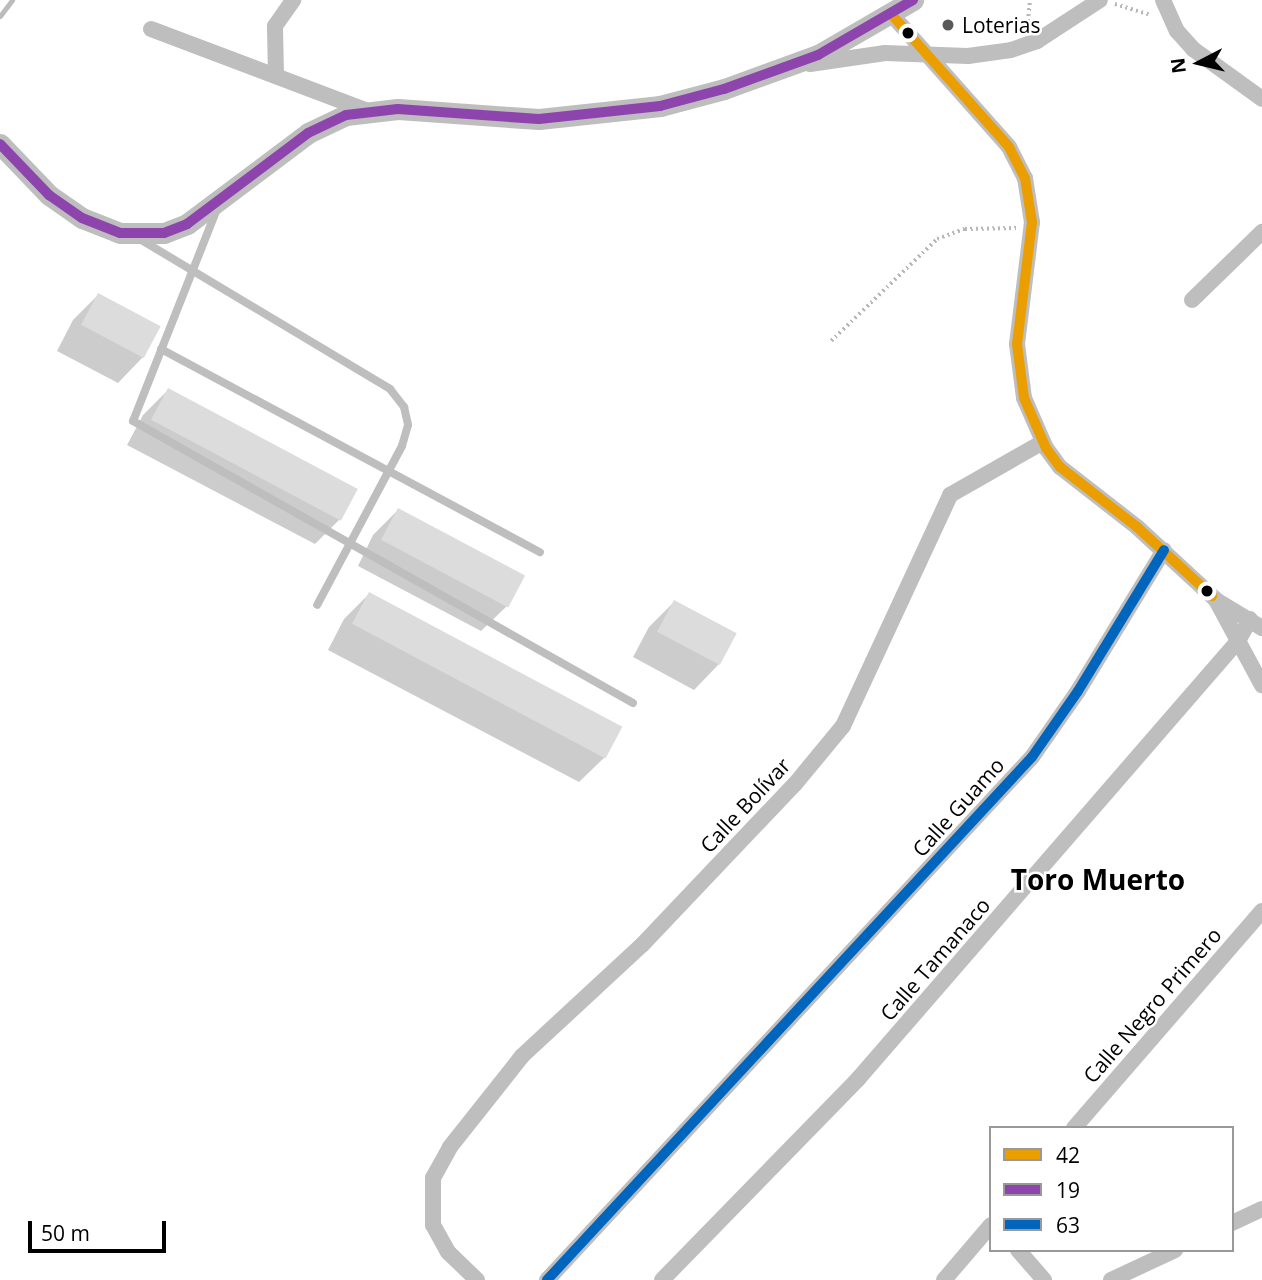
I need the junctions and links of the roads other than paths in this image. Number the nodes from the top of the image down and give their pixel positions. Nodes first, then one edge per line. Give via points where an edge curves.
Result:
1 (293, 0) edge
2 (913, 0) edge
3 (1163, 0) edge
4 (1098, 2) edge
5 (892, 15) junction
6 (151, 29) dead end
7 (925, 56) junction
8 (276, 75) junction
9 (763, 75) junction
10 (1262, 100) edge
11 (365, 110) junction
12 (0, 144) edge
13 (221, 198) junction
14 (1262, 232) edge
15 (134, 236) junction
16 (192, 272) junction
17 (1192, 300) dead end
18 (162, 349) junction
19 (1043, 442) junction
20 (388, 472) junction
21 (351, 544) junction
22 (1164, 550) junction
23 (540, 552) dead end
24 (1216, 600) junction
25 (317, 605) dead end
26 (1256, 624) edge
27 (1238, 641) junction
28 (1262, 685) edge
29 (633, 703) dead end
30 (1262, 911) edge
31 (1076, 1126) edge
32 (1262, 1209) edge
33 (1234, 1222) edge
34 (989, 1227) edge
35 (1020, 1252) edge
36 (1171, 1252) edge
37 (477, 1280) edge
38 (547, 1280) edge
39 (662, 1280) edge
40 (944, 1280) edge
41 (1044, 1280) edge
42 (1111, 1280) edge

1 - 8 street via 275,26
2 - 5 street
3 - 10 street via 1177,31 1223,74
4 - 7 street via 1024,47
5 - 7 street
5 - 9 street via 818,55
6 - 8 street
7 - 9 street via 856,56
7 - 19 street via 1014,155 1025,178 1032,229 1017,344 1024,398
8 - 11 street
9 - 11 street via 669,103 578,117
11 - 13 street via 308,132
12 - 15 street via 69,210 96,226
13 - 15 street via 175,230
13 - 16 lane
14 - 17 street
15 - 16 lane
16 - 18 lane
16 - 20 lane via 390,389 404,407 408,425
18 - 20 lane
18 - 21 lane via 133,421
19 - 22 street via 1082,487
19 - 37 street, Calle Bolívar via 962,487 944,503 843,726 795,784 642,945 522,1056 470,1119 433,1178 430,1209 439,1240
20 - 21 lane
20 - 23 lane
21 - 25 lane
21 - 29 lane
22 - 24 street
22 - 38 street, Calle Guamo via 1032,757
24 - 26 street
24 - 27 street
26 - 27 street, Calle Tamanaco
27 - 28 street
27 - 39 street, Calle Tamanaco via 858,1079
30 - 31 street, Calle Negro Primero
32 - 33 street
34 - 40 street
35 - 41 street
36 - 42 street

